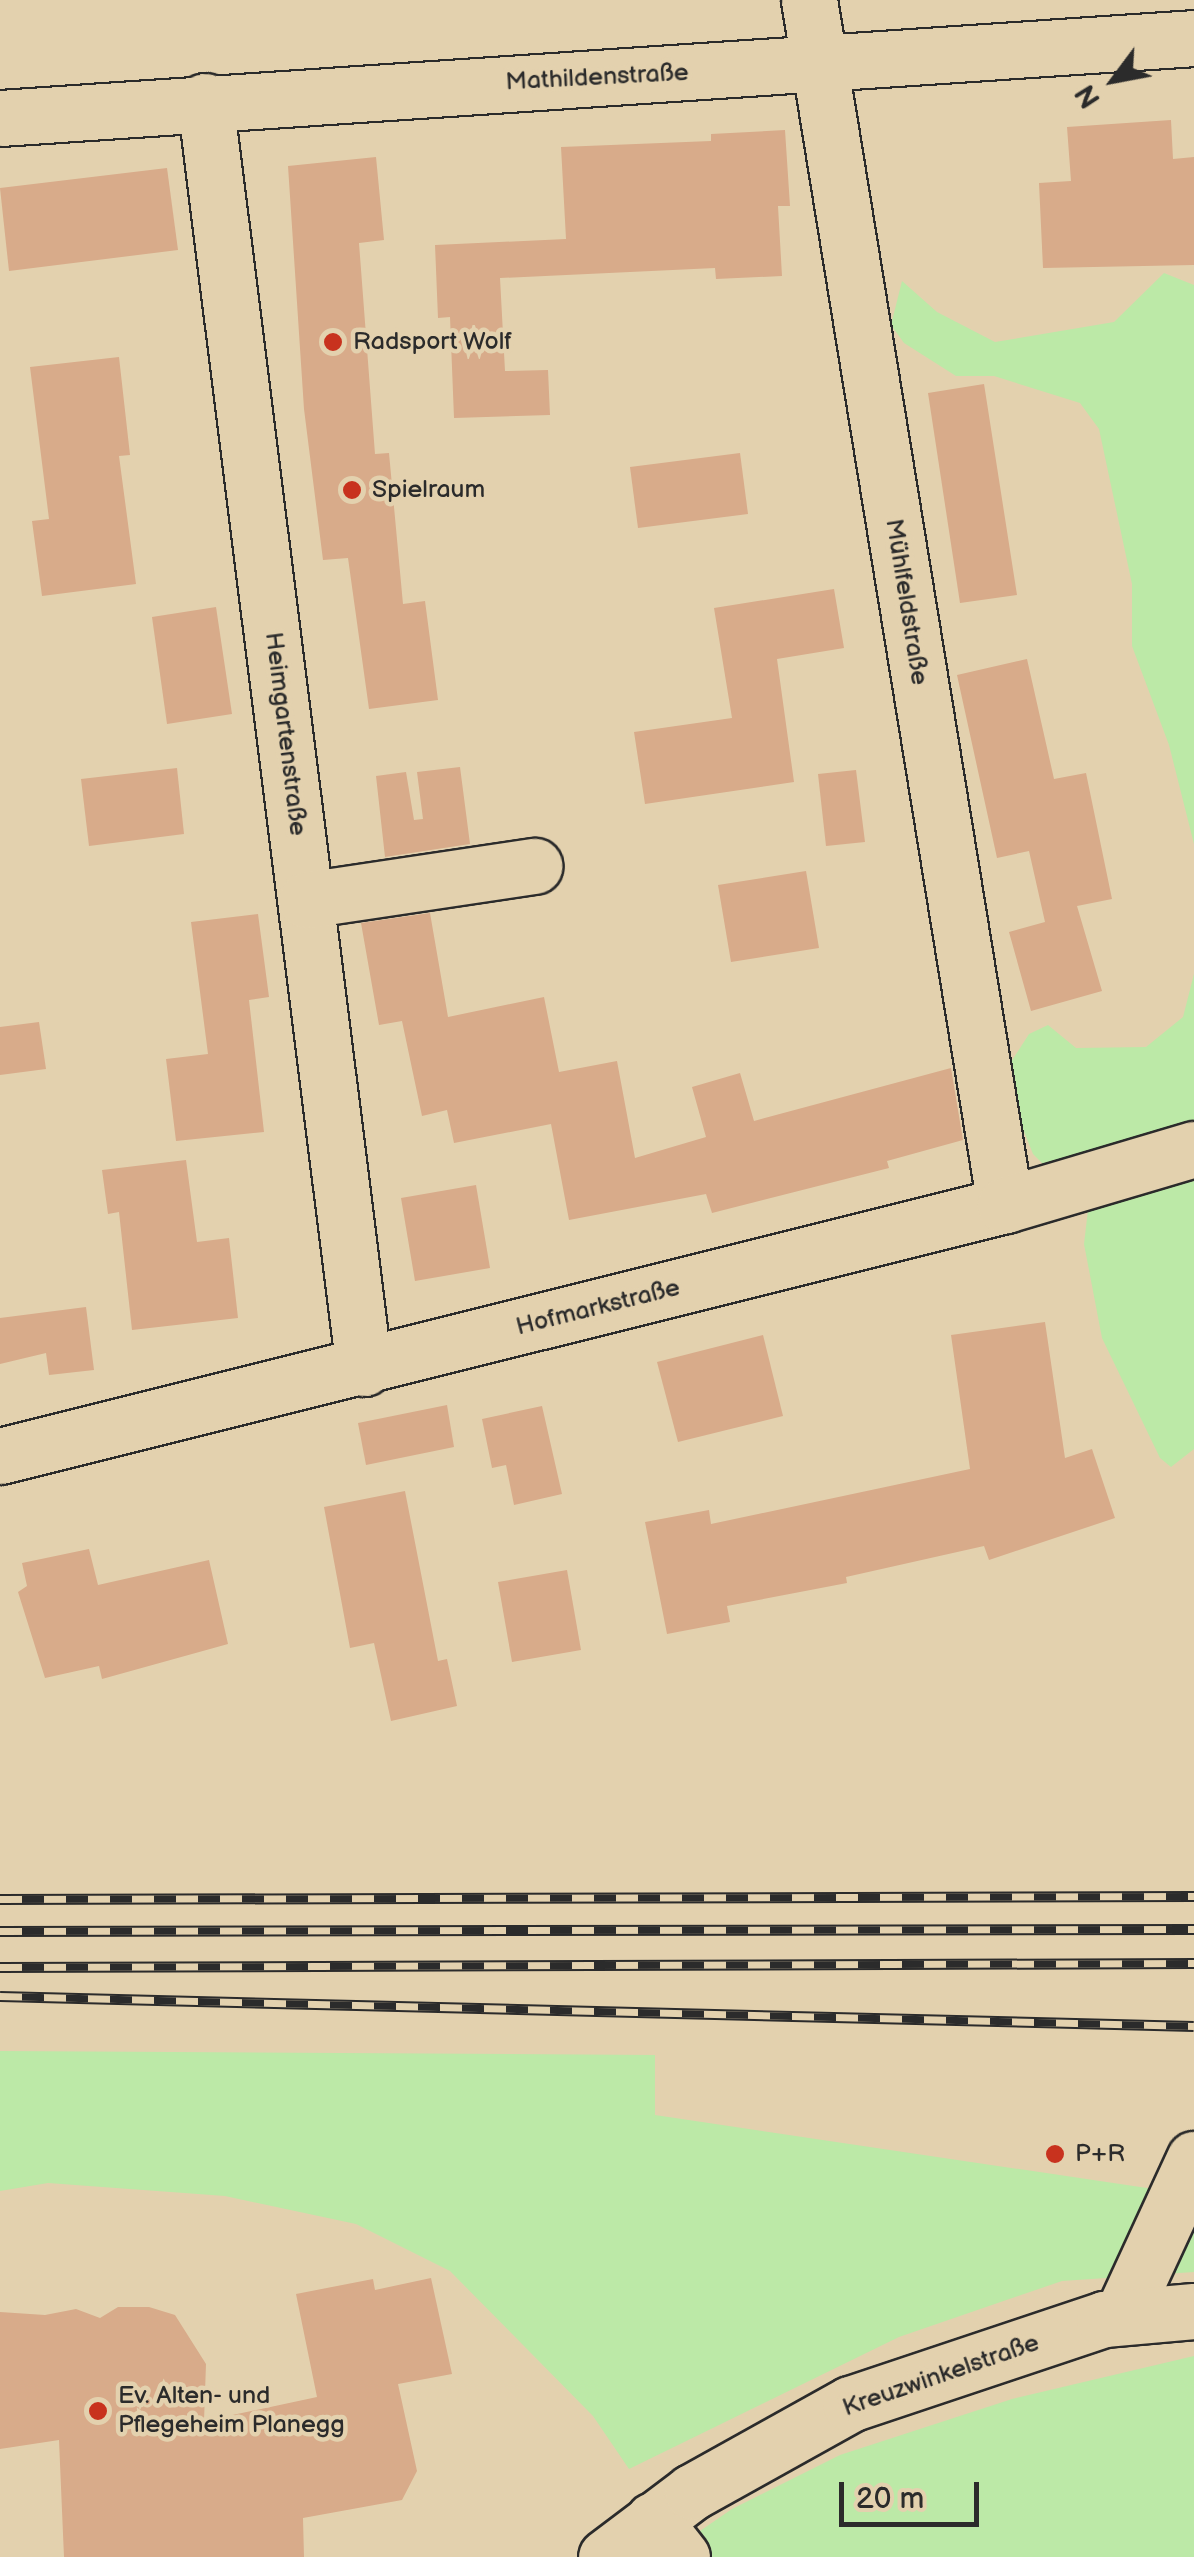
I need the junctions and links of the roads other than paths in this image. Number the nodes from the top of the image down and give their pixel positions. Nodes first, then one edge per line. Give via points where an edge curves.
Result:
1 (808, 0) edge
2 (1194, 38) edge
3 (817, 66) junction
4 (205, 100) junction
5 (0, 118) edge
6 (534, 866) dead end
7 (306, 900) junction
8 (1194, 1150) edge
9 (1006, 1204) junction
10 (364, 1368) junction
11 (0, 1456) edge
12 (1194, 2160) edge
13 (1194, 2311) edge
14 (1122, 2315) junction
15 (668, 2539) edge
16 (606, 2557) edge

1 - 3 street, Mühlfeldstraße
2 - 3 street, Mathildenstraße
3 - 4 street, Mathildenstraße
3 - 9 street, Mühlfeldstraße
4 - 5 street, Mathildenstraße
4 - 7 street, Heimgartenstraße
6 - 7 street
7 - 10 street, Heimgartenstraße
8 - 9 street, Hofmarkstraße
9 - 10 street, Hofmarkstraße
10 - 11 street, Hofmarkstraße
12 - 14 street
13 - 14 street, Kreuzwinkelstraße
14 - 15 street, Kreuzwinkelstraße via 850,2404
15 - 16 street, Kreuzwinkelstraße

